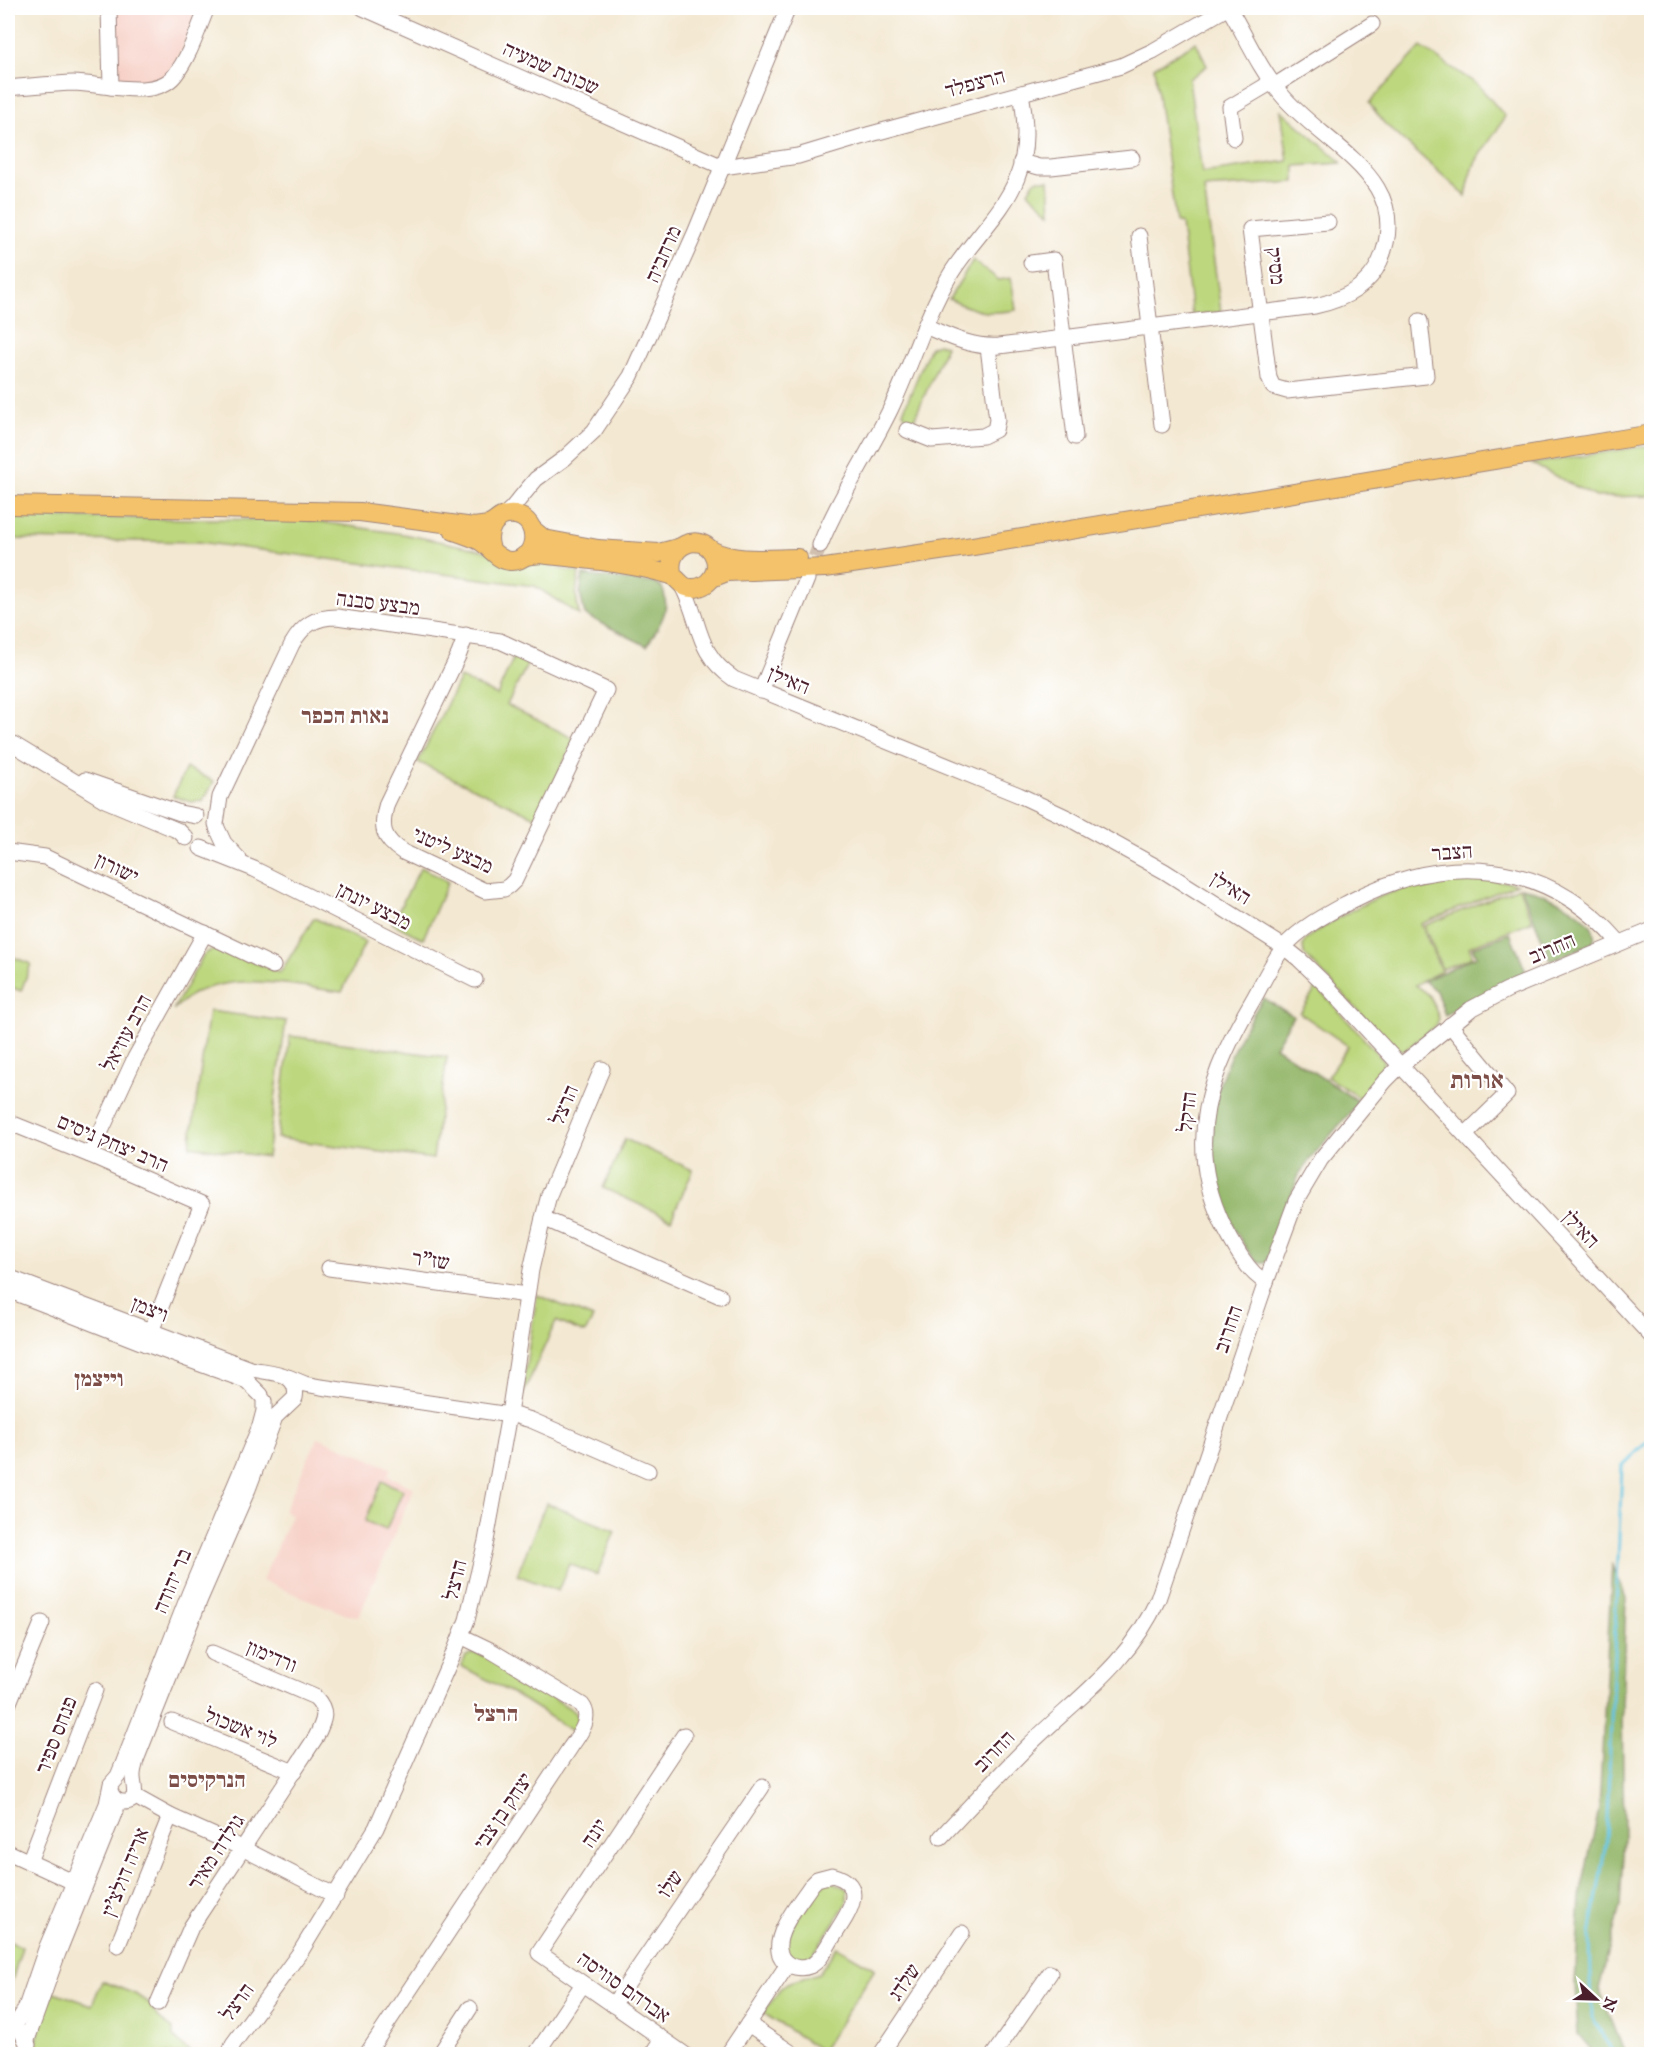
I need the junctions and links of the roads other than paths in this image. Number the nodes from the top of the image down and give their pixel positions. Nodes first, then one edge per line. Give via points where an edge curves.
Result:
1 (109, 8) edge
2 (207, 8) edge
3 (363, 8) edge
4 (788, 8) edge
5 (1228, 8) edge
6 (1372, 24) dead end
7 (1273, 84) junction
8 (111, 87) junction
9 (8, 88) edge
10 (1021, 93) junction
11 (1234, 138) dead end
12 (1132, 158) dead end
13 (1022, 162) junction
14 (723, 167) junction
15 (1328, 222) dead end
16 (1139, 236) dead end
17 (1031, 263) dead end
18 (1261, 313) junction
19 (1420, 321) dead end
20 (925, 326) junction
21 (1150, 327) junction
22 (1063, 338) junction
23 (988, 347) junction
24 (1162, 425) dead end
25 (907, 430) dead end
26 (1652, 434) edge
27 (1075, 436) dead end
28 (530, 485) junction
29 (8, 505) edge
30 (499, 519) junction
31 (412, 520) junction
32 (530, 526) junction
33 (820, 545) tunnel mouth
34 (973, 546) junction
35 (678, 548) junction
36 (491, 549) junction
37 (711, 550) junction
38 (525, 556) junction
39 (807, 579) tunnel mouth
40 (677, 580) junction
41 (708, 582) junction
42 (696, 618) junction
43 (466, 635) junction
44 (606, 690) joint
45 (761, 691) junction
46 (8, 741) edge
47 (25, 753) junction
48 (229, 778) junction
49 (198, 815) junction
50 (217, 826) junction
51 (186, 838) junction
52 (201, 848) junction
53 (8, 852) edge
54 (254, 869) junction
55 (1652, 930) edge
56 (205, 933) junction
57 (1619, 942) junction
58 (1284, 947) junction
59 (273, 966) dead end
60 (475, 980) dead end
61 (1450, 1025) junction
62 (1400, 1066) junction
63 (602, 1069) dead end
64 (8, 1122) edge
65 (1465, 1136) junction
66 (90, 1155) junction
67 (543, 1218) junction
68 (328, 1268) dead end
69 (8, 1277) edge
70 (1266, 1282) junction
71 (8, 1290) edge
72 (527, 1294) junction
73 (720, 1296) dead end
74 (1652, 1337) edge
75 (148, 1338) junction
76 (282, 1375) junction
77 (331, 1389) junction
78 (262, 1398) junction
79 (290, 1403) junction
80 (509, 1414) junction
81 (648, 1471) dead end
82 (42, 1623) dead end
83 (461, 1636) junction
84 (212, 1653) dead end
85 (95, 1690) dead end
86 (315, 1697) joint
87 (8, 1705) edge
88 (172, 1722) dead end
89 (684, 1735) dead end
90 (294, 1772) junction
91 (762, 1787) dead end
92 (123, 1790) junction
93 (170, 1816) junction
94 (941, 1837) dead end
95 (242, 1848) junction
96 (8, 1852) edge
97 (29, 1862) junction
98 (73, 1882) junction
99 (336, 1896) junction
100 (962, 1934) dead end
101 (118, 1945) dead end
102 (539, 1953) joint
103 (788, 1964) junction
104 (1050, 1973) dead end
105 (583, 1984) junction
106 (158, 2003) dead end
107 (613, 2005) junction
108 (470, 2008) dead end
109 (748, 2024) junction
110 (10, 2030) edge
111 (662, 2039) junction
112 (26, 2047) edge
113 (229, 2055) edge
114 (367, 2055) edge
115 (440, 2055) edge
116 (536, 2055) edge
117 (652, 2055) edge
118 (684, 2055) edge
119 (728, 2055) edge
120 (793, 2055) edge
121 (881, 2055) edge
122 (994, 2055) edge

1 - 8 street
2 - 8 street via 186,56 167,83 154,88
3 - 14 street, שכונת שמעיה
4 - 14 street, מרחביה
5 - 7 street
5 - 10 street, הרצפלד via 1121,66
6 - 7 street
7 - 11 street via 1230,107
7 - 18 street via 1373,179 1385,204 1388,226 1378,266 1350,294 1330,303
8 - 9 street via 75,83
10 - 13 street via 1025,125
10 - 14 street, הרצפלד via 798,156
12 - 13 street via 1051,167
13 - 20 street via 1012,189 963,254
14 - 28 street, מרחביה via 631,376 594,431
15 - 18 street, מסיק via 1250,229
16 - 21 street
17 - 22 street via 1054,260
18 - 19 street via 1269,378 1273,387 1287,392 1426,376
18 - 21 street
20 - 23 street via 969,344
20 - 33 street via 893,404
21 - 22 street
21 - 24 street
22 - 23 street
22 - 27 street
23 - 25 street via 995,430 983,436 932,440
26 - 34 main road
28 - 30 street, מרחביה
28 - 32 street via 525,506
29 - 31 main road via 360,512
30 - 31 main road via 474,527
30 - 32 main road via 516,516
30 - 36 main road via 489,534
31 - 36 main road via 468,536
32 - 35 main road via 544,539 598,549 659,553
32 - 38 main road via 533,544
34 - 37 main road via 824,558 742,557
34 - 41 main road via 825,568 727,572
35 - 37 main road via 691,542
35 - 40 main road via 671,561
36 - 38 main road via 510,561
37 - 41 main road via 716,564
38 - 40 main road via 558,556 639,567
39 - 45 street
40 - 41 main road via 692,588
40 - 42 street, האילן
41 - 42 street, האילן via 698,593
42 - 45 street, האילן via 702,642 716,665 734,679
43 - 44 street, מבצע סבנה via 512,645
43 - 44 street, מבצע ליטני via 387,803 382,823 388,841 403,852 476,888 494,891 515,880
43 - 48 street, מבצע סבנה via 337,617 324,617 308,624 292,644
45 - 58 street, האילן via 1068,818 1164,871
46 - 47 street
47 - 49 street via 105,787 180,813
47 - 51 street via 105,800 179,831
48 - 49 street, מבצע סבנה via 219,795
48 - 50 street, מבצע סבנה via 220,797
49 - 50 street via 209,817
49 - 51 street via 187,823
50 - 52 street via 213,842
50 - 54 street, מבצע יונתן via 230,850
51 - 52 street
52 - 54 street, מבצע יונתן
53 - 56 street, ישורון via 45,857
54 - 60 street, מבצע יונתן
55 - 57 street, החרוב
56 - 59 street, ישורון
56 - 66 street, הרב עוזיאל via 135,1058
57 - 58 street, הצבר via 1591,913 1556,890 1511,874 1455,870 1372,890 1326,915
57 - 61 street, החרוב via 1487,999
58 - 62 street, האילן via 1313,972
58 - 70 street, הדקל via 1227,1046 1206,1105 1204,1126 1206,1173 1213,1201 1249,1267
61 - 62 street, החרוב
61 - 65 street via 1508,1094
62 - 65 street, האילן
62 - 70 street, החרוב via 1311,1173 1296,1201
63 - 67 street, הרצל
64 - 66 street, הרב יצחק ניסים
65 - 74 street, האילן
66 - 75 street, הרב יצחק ניסים via 202,1203
67 - 72 street, הרצל
67 - 73 street
68 - 72 street, שז"ר
69 - 75 street, ויצמן
70 - 94 street, החרוב via 1158,1599 1144,1627 1099,1682 1029,1745
71 - 75 street, ויצמן
72 - 80 street, הרצל
75 - 76 street, ויצמן
75 - 78 street, ויצמן via 247,1381
76 - 77 street, ויצמן
76 - 78 street via 268,1377 263,1383
76 - 79 street via 295,1386
77 - 79 street, ויצמן via 306,1393
77 - 80 street, ויצמן
78 - 79 street via 274,1408
78 - 92 street, בר יהודה via 260,1426 184,1605 123,1764
79 - 92 street, בר יהודה via 275,1417
80 - 81 street, ויצמן
80 - 83 street, הרצל via 486,1541
82 - 87 street
83 - 99 street, הרצל via 376,1828
83 - 114 street, יצחק בן צבי via 582,1705 587,1719
84 - 86 street, ורדימון
85 - 97 street, פנחס ספיר
86 - 90 street, גולדה מאיר via 323,1705 322,1726
88 - 90 street, לוי אשכול
89 - 102 street, יונה
90 - 95 street, גולדה מאיר
91 - 107 street, שלו
92 - 93 street
92 - 98 street, בר יהודה via 107,1804
92 - 112 street, בר יהודה via 58,1953
93 - 95 street
93 - 101 street, אריה דולצ'ין
95 - 99 street
95 - 106 street, גולדה מאיר via 191,1928
96 - 97 street
97 - 98 street
98 - 110 street, בר יהודה via 24,2010
99 - 113 street, הרצל
100 - 121 street, שלדג
102 - 105 street, אברהם סוויסה
103 - 103 street via 802,1968 816,1962 850,1910 851,1887 840,1877 817,1879 782,1930 778,1952
103 - 109 street
104 - 122 street
105 - 107 street, אברהם סוויסה
105 - 116 street
107 - 111 street, אברהם סוויסה
108 - 115 street
109 - 119 street
109 - 120 street
110 - 112 street via 21,2032
111 - 117 street
111 - 118 street, אברהם סוויסה

